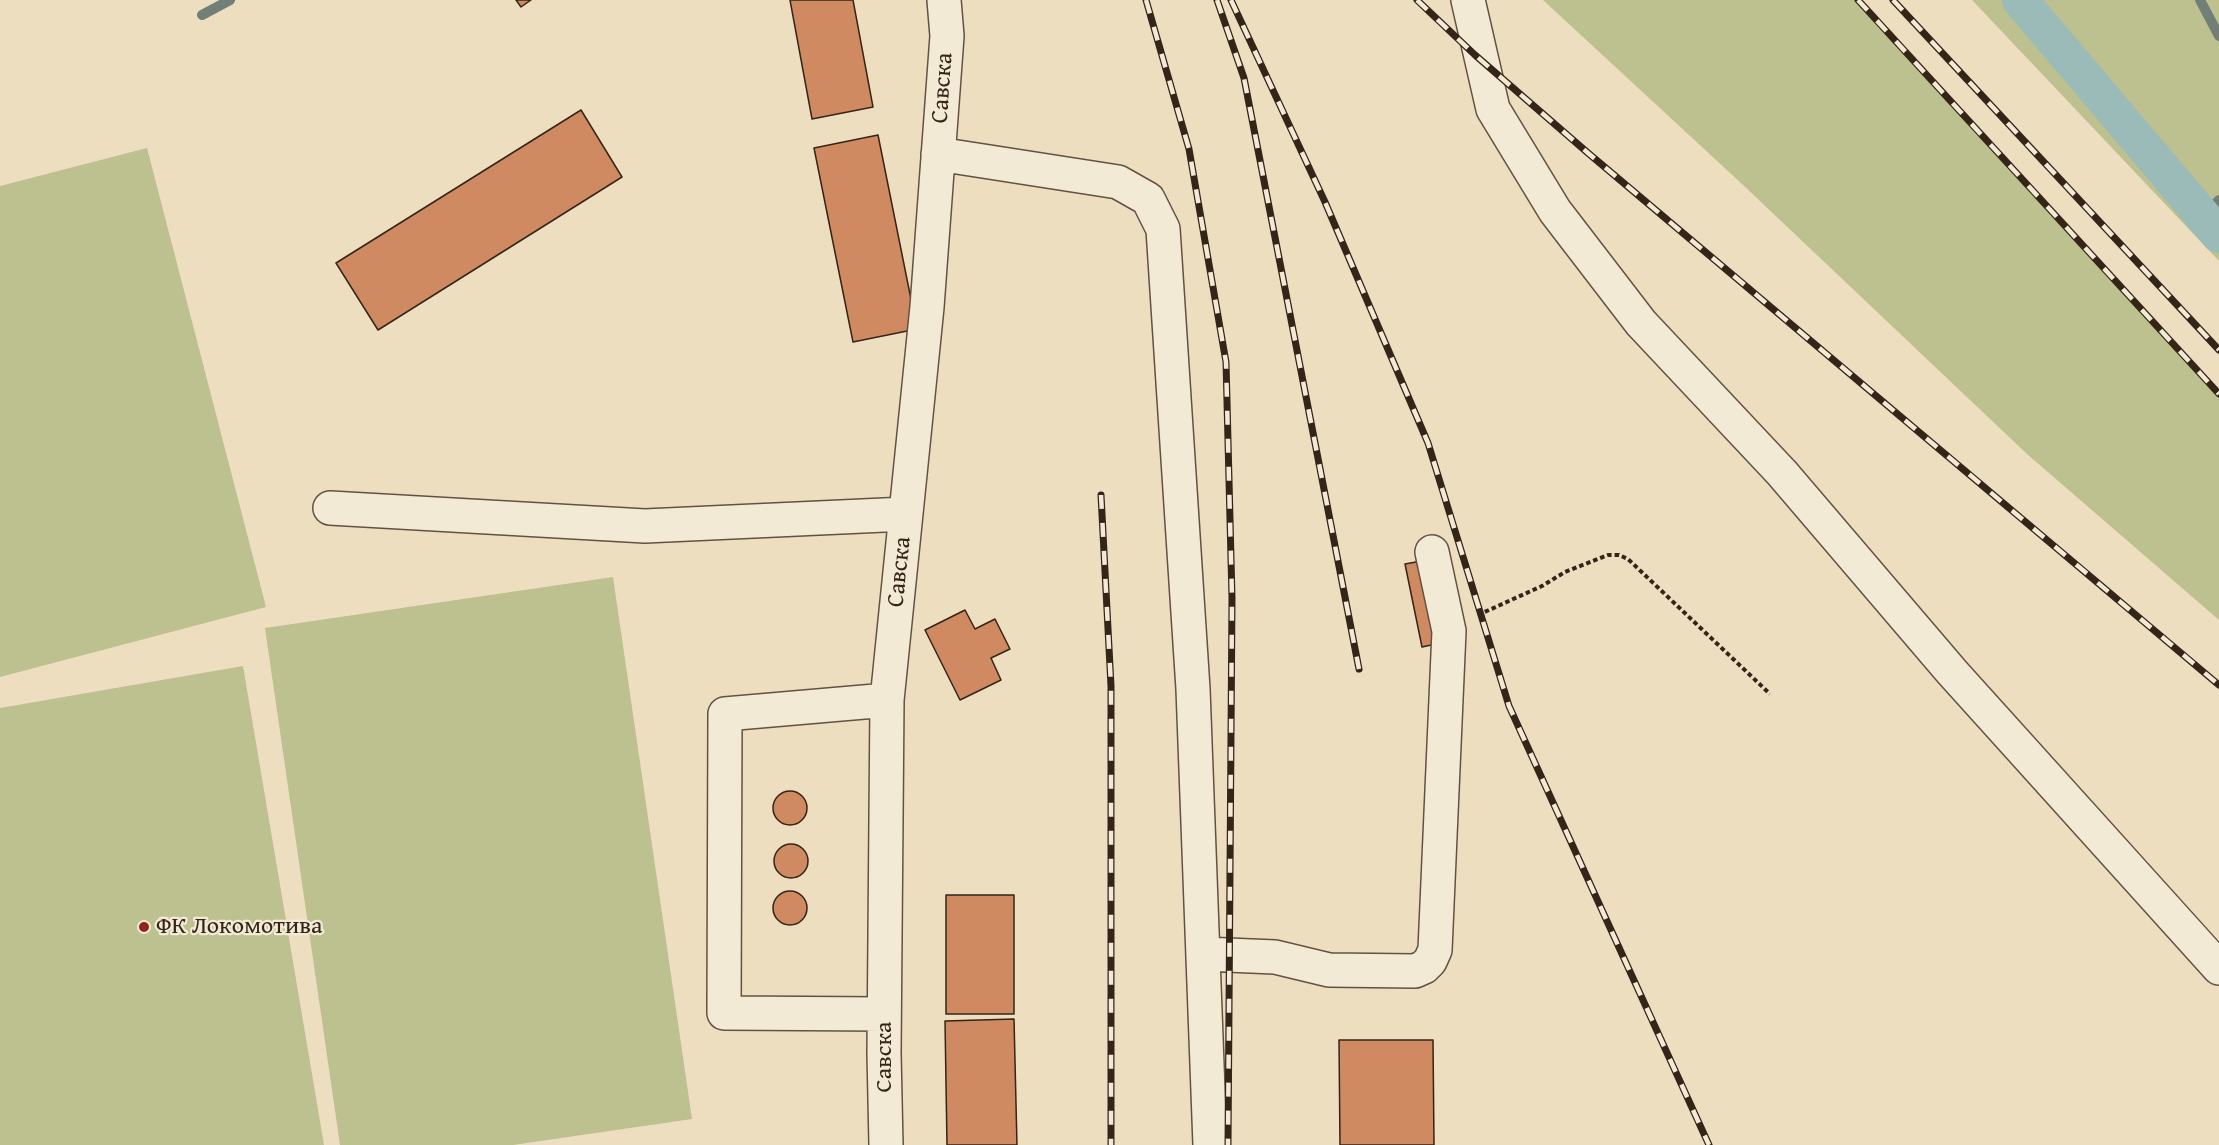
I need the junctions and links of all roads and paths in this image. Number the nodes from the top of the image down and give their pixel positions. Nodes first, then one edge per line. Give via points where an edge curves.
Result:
1 (944, 0) edge
2 (1468, 0) edge
3 (938, 154) junction
4 (330, 508) dead end
5 (906, 514) junction
6 (1432, 552) dead end
7 (1449, 631) junction
8 (1770, 694) dead end
9 (887, 700) junction
10 (1204, 954) junction
11 (2219, 968) edge
12 (884, 1014) junction
13 (886, 1145) edge
14 (1210, 1145) edge

1 - 3 street, Савска via 947,36
2 - 11 street via 1493,109 1554,211 1641,323 1782,473 1952,672
3 - 5 street, Савска
3 - 10 street via 1118,182 1148,200 1163,229 1193,689
4 - 5 street via 645,526
5 - 9 street, Савска
6 - 7 street
7 - 8 path via 1565,572 1608,555 1619,555 1628,559
7 - 10 street via 1435,950 1430,962 1415,971 1329,970 1275,957
9 - 12 street, Савска
9 - 12 street via 725,714 724,1013
10 - 14 street
12 - 13 street, Савска

